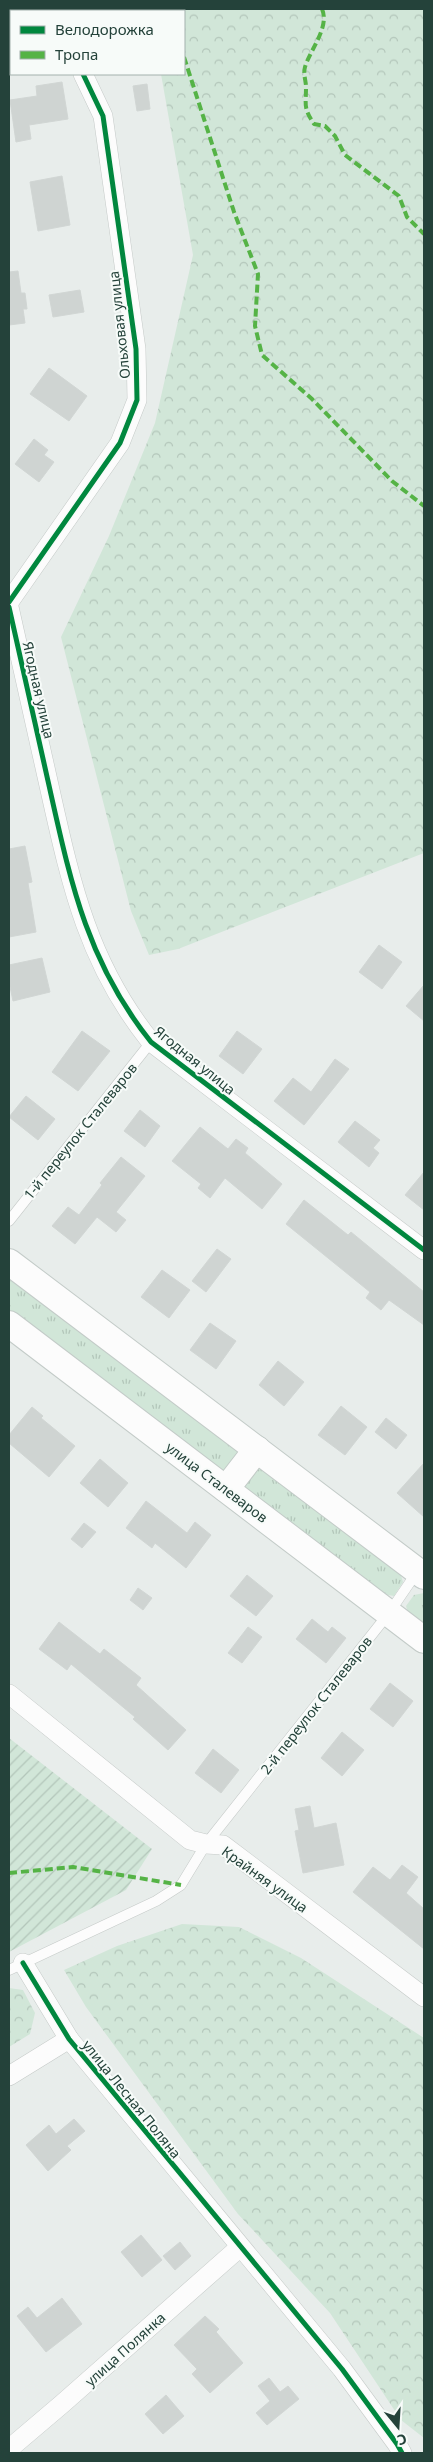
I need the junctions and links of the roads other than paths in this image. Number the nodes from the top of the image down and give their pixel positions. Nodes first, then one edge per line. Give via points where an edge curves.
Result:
1 (83, 75) edge
2 (9, 602) edge
3 (9, 607) edge
4 (151, 1042) junction
5 (9, 1220) edge
6 (424, 1250) edge
7 (9, 1262) edge
8 (9, 1324) edge
9 (257, 1449) junction
10 (226, 1489) junction
11 (422, 1570) edge
12 (389, 1613) junction
13 (424, 1640) edge
14 (9, 1694) edge
15 (206, 1844) junction
16 (16, 1967) edge
17 (424, 1997) edge
18 (69, 2039) junction
19 (9, 2076) edge
20 (239, 2248) junction
21 (9, 2449) edge
22 (402, 2453) edge

1 - 2 street, Ольховая улица via 103,116 136,349 138,400 120,443
3 - 4 street, Ягодная улица via 71,884 91,944 129,1015
4 - 5 lane, 1-й переулок Сталеваров
4 - 6 street, Ягодная улица
7 - 9 main road
8 - 10 main road, улица Сталеваров
9 - 10 main road
9 - 11 main road
10 - 12 main road, улица Сталеваров
11 - 12 lane, 2-й переулок Сталеваров
12 - 13 main road, улица Сталеваров
12 - 15 lane, 2-й переулок Сталеваров
14 - 15 street, Крайняя улица via 190,1840
15 - 16 lane, 2-й переулок Сталеваров via 181,1884 156,1900
15 - 17 street, Крайняя улица via 223,1846
16 - 18 street, улица Лесная Поляна
18 - 19 street
18 - 20 street, улица Лесная Поляна
20 - 21 street, улица Полянка
20 - 22 street, улица Лесная Поляна via 342,2370

